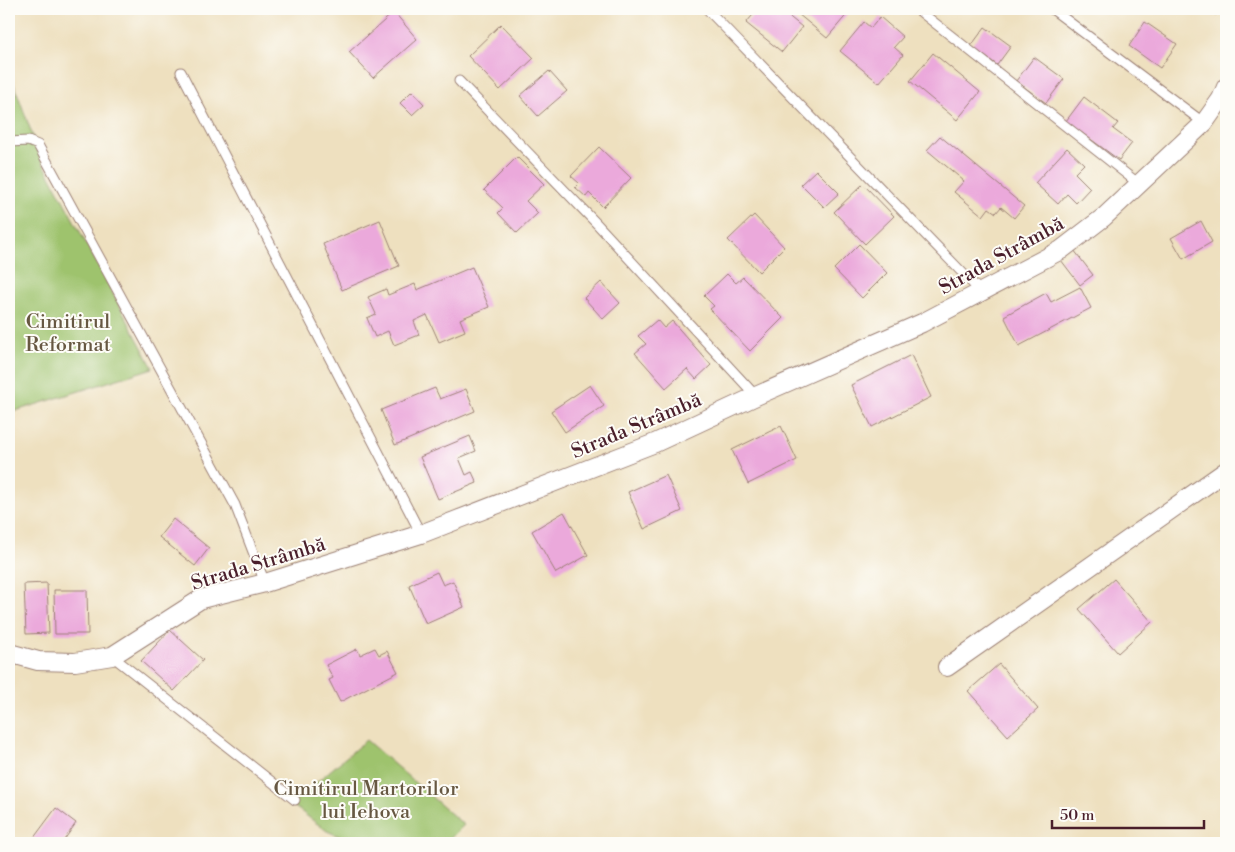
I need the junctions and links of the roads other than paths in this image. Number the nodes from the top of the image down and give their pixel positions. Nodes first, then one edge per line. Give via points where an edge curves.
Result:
1 (707, 9) edge
2 (917, 9) edge
3 (1052, 9) edge
4 (181, 72) dead end
5 (459, 81) dead end
6 (1224, 96) edge
7 (1204, 123) junction
8 (9, 142) edge
9 (1139, 184) junction
10 (981, 292) junction
11 (756, 396) junction
12 (1226, 471) edge
13 (421, 534) junction
14 (265, 583) junction
15 (9, 653) edge
16 (112, 656) junction
17 (947, 667) dead end
18 (295, 800) dead end

1 - 10 lane
2 - 9 lane
3 - 7 lane
4 - 13 lane
5 - 11 lane
6 - 7 street, Strada Strâmbă
7 - 9 street, Strada Strâmbă
8 - 14 lane via 38,144 235,505
9 - 10 street, Strada Strâmbă via 1104,217 1061,250
10 - 11 street, Strada Strâmbă via 922,323
11 - 13 street, Strada Strâmbă via 655,443
12 - 17 street
13 - 14 street, Strada Strâmbă
14 - 16 street, Strada Strâmbă via 201,599
15 - 16 street, Strada Strâmbă via 38,661 75,662
16 - 18 lane

